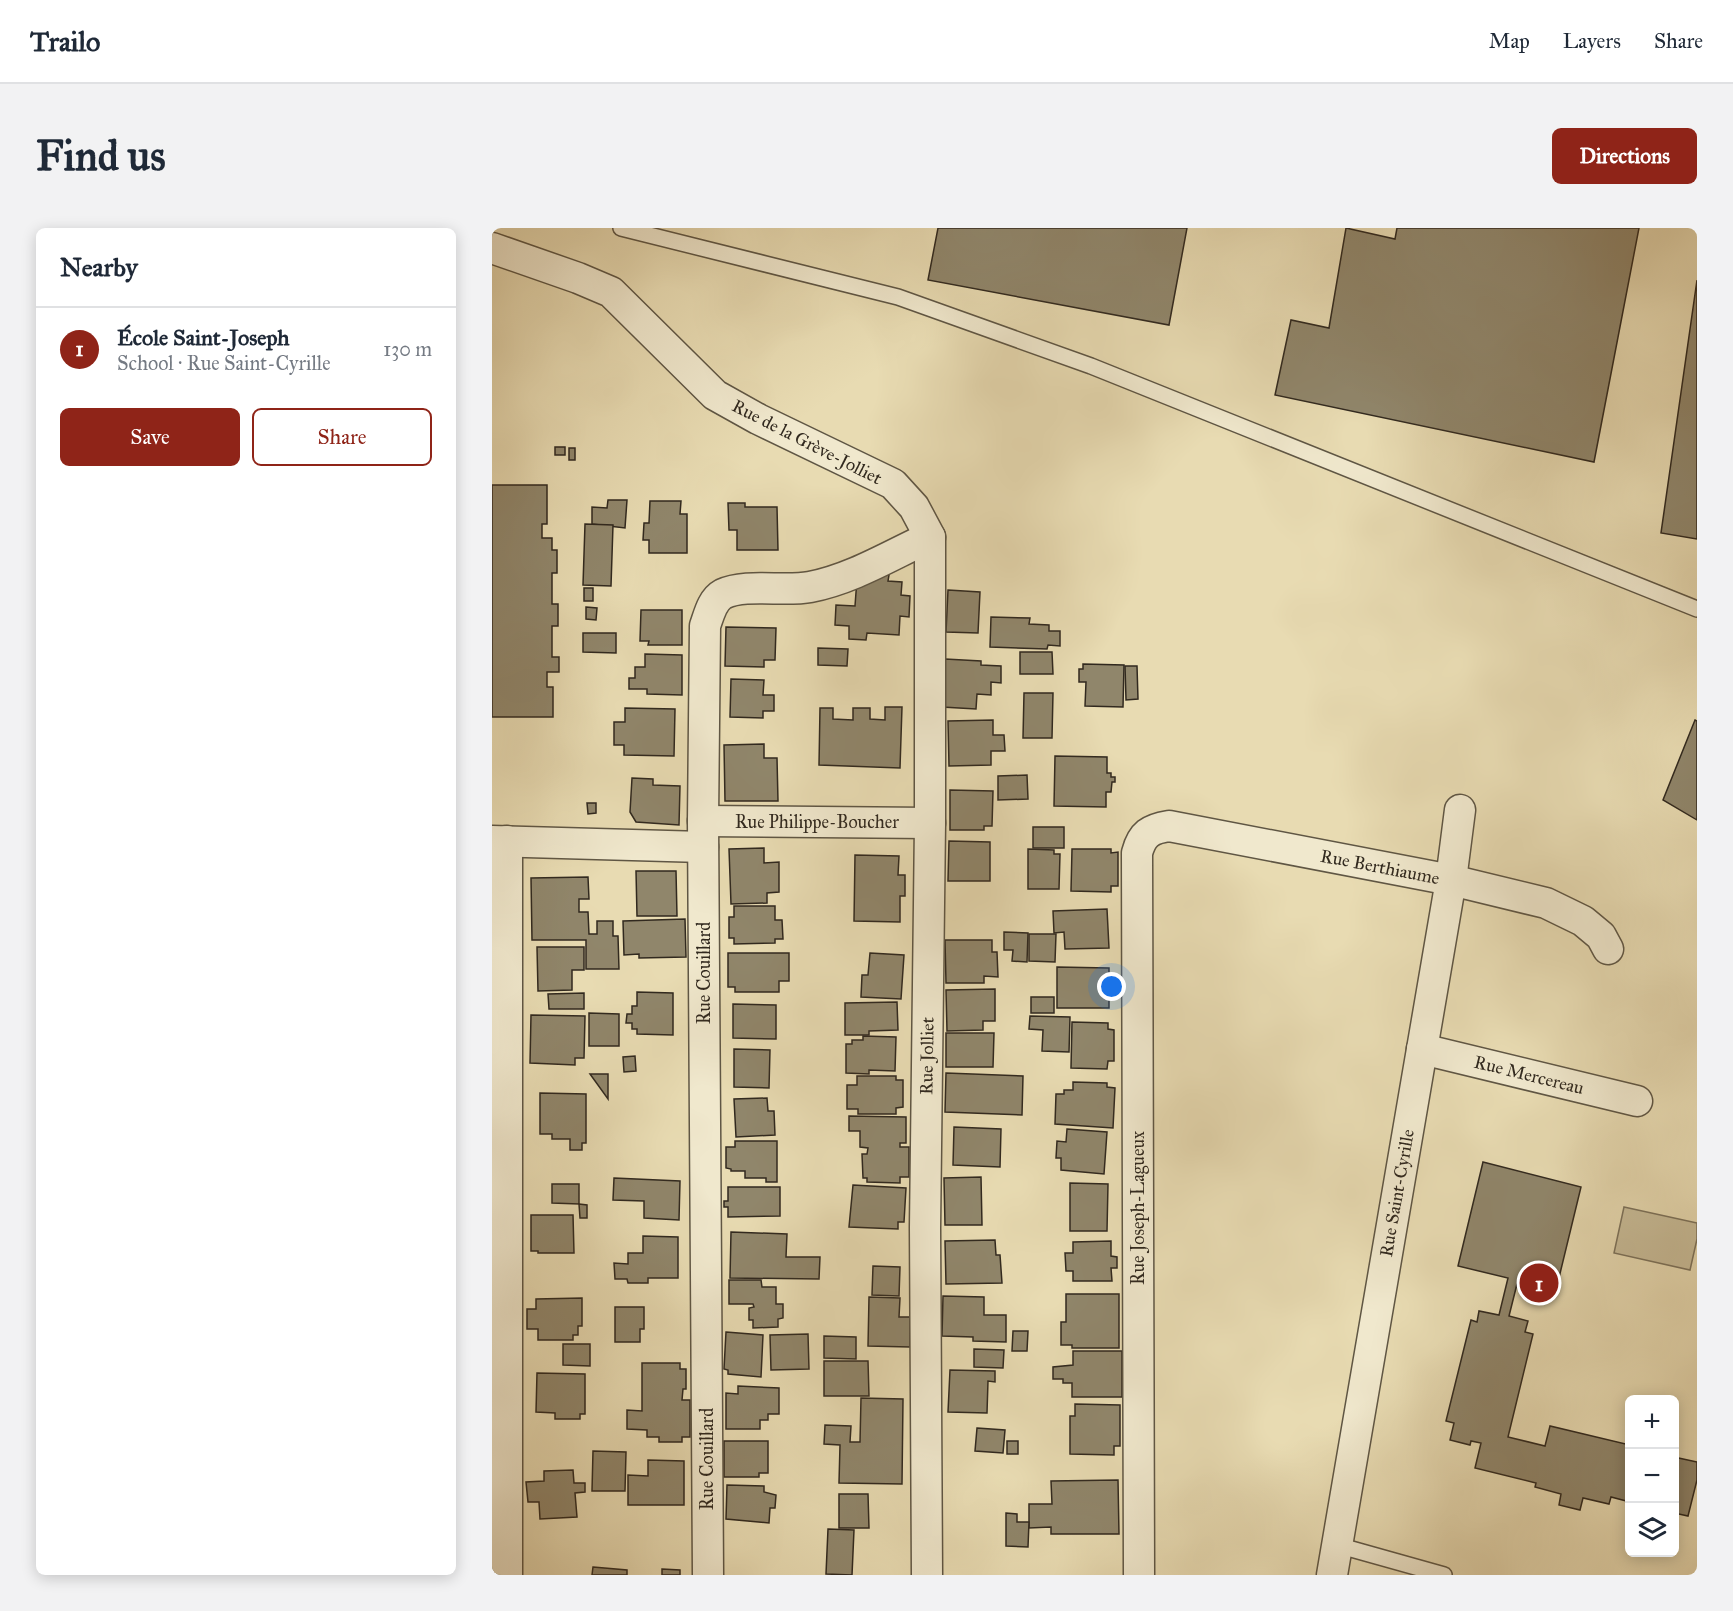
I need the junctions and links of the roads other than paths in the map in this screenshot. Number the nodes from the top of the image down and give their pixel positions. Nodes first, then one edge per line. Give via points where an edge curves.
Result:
1 (621, 228) edge
2 (492, 248) edge
3 (930, 537) junction
4 (1697, 609) edge
5 (1460, 810) dead end
6 (930, 823) junction
7 (703, 834) junction
8 (499, 841) edge
9 (1140, 841) joint
10 (1451, 880) junction
11 (1608, 949) dead end
12 (1422, 1049) junction
13 (1637, 1101) dead end
14 (1337, 1545) junction
15 (507, 1575) edge
16 (708, 1575) edge
17 (927, 1575) edge
18 (1139, 1575) edge
19 (1332, 1575) edge
20 (1444, 1575) edge

1 - 4 lane via 898,297 1091,366
2 - 3 street, Rue de la Grève-Jolliet via 611,292 715,395 893,484 914,507
3 - 6 street, Rue Jolliet
3 - 7 street, Rue Couillard via 846,576 809,587 736,590 720,595 705,626
5 - 10 street, Rue Saint-Cyrille
6 - 7 street, Rue Philippe-Boucher
6 - 17 street, Rue Jolliet via 925,1228
7 - 8 street, Rue Philippe-Boucher
7 - 16 street, Rue Couillard
8 - 15 street
9 - 10 street, Rue Berthiaume via 1147,832 1169,826
9 - 18 street, Rue Joseph-Lagueux
10 - 11 street, Rue Berthiaume via 1546,903 1583,921 1601,936
10 - 12 street, Rue Saint-Cyrille
12 - 13 street, Rue Mercereau
12 - 14 street, Rue Saint-Cyrille
14 - 19 street, Rue Saint-Cyrille
14 - 20 lane

